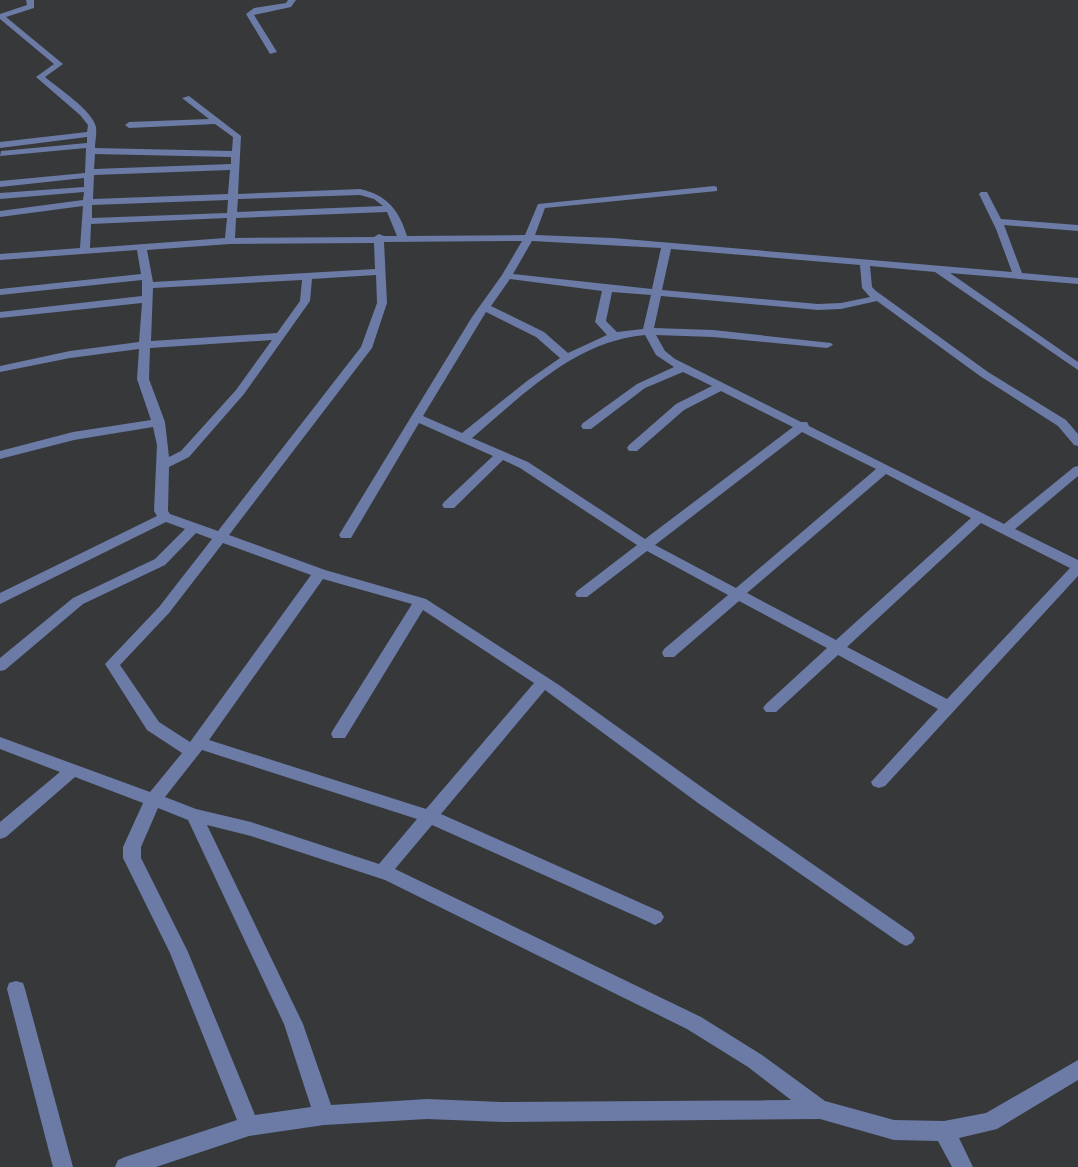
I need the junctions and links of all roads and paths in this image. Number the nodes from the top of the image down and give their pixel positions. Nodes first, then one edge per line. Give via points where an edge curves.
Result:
1 (30, 0) edge
2 (292, 0) edge
3 (273, 52) dead end
4 (186, 98) dead end
5 (219, 121) junction
6 (129, 125) dead end
7 (93, 134) junction
8 (0, 145) edge
9 (91, 148) junction
10 (0, 154) edge
11 (234, 154) junction
12 (233, 167) junction
13 (90, 173) junction
14 (0, 184) edge
15 (89, 189) junction
16 (714, 189) dead end
17 (984, 194) dead end
18 (232, 195) junction
19 (0, 196) edge
20 (88, 202) junction
21 (390, 209) junction
22 (0, 214) edge
23 (231, 214) junction
24 (87, 221) junction
25 (998, 222) junction
26 (1078, 228) edge
27 (379, 237) junction
28 (402, 237) junction
29 (529, 238) junction
30 (230, 241) junction
31 (141, 246) junction
32 (667, 246) junction
33 (85, 250) junction
34 (0, 257) edge
35 (865, 265) junction
36 (939, 270) junction
37 (382, 272) junction
38 (1018, 275) junction
39 (507, 276) junction
40 (307, 277) junction
41 (1078, 281) edge
42 (147, 287) junction
43 (608, 288) junction
44 (0, 292) edge
45 (657, 293) junction
46 (878, 298) junction
47 (485, 307) junction
48 (0, 315) edge
49 (648, 331) junction
50 (282, 336) junction
51 (614, 337) junction
52 (145, 345) junction
53 (827, 345) dead end
54 (567, 359) junction
55 (1078, 367) edge
56 (682, 368) junction
57 (0, 369) edge
58 (722, 386) junction
59 (417, 418) junction
60 (159, 422) junction
61 (803, 425) junction
62 (587, 426) dead end
63 (464, 438) junction
64 (1078, 442) edge
65 (633, 448) dead end
66 (0, 454) edge
67 (502, 454) junction
68 (163, 465) junction
69 (885, 468) junction
70 (1078, 470) edge
71 (449, 505) dead end
72 (981, 516) junction
73 (165, 517) junction
74 (192, 528) junction
75 (1006, 529) junction
76 (346, 535) dead end
77 (219, 539) junction
78 (644, 544) junction
79 (1078, 567) edge
80 (320, 573) junction
81 (582, 594) dead end
82 (735, 594) junction
83 (0, 599) edge
84 (421, 602) junction
85 (838, 649) junction
86 (669, 653) dead end
87 (0, 666) edge
88 (543, 682) junction
89 (771, 708) dead end
90 (948, 708) junction
91 (339, 734) dead end
92 (0, 743) edge
93 (196, 747) junction
94 (74, 769) junction
95 (879, 782) dead end
96 (153, 800) junction
97 (194, 815) junction
98 (428, 816) junction
99 (0, 832) edge
100 (383, 871) junction
101 (655, 917) dead end
102 (906, 937) dead end
103 (16, 989) dead end
104 (1078, 1069) edge
105 (820, 1109) junction
106 (324, 1115) junction
107 (250, 1126) junction
108 (944, 1131) junction
109 (63, 1167) edge
110 (125, 1167) edge
111 (963, 1167) edge

1 - 7 street via 31,6 1,16 59,64 40,77 88,118
2 - 3 street via 292,4 257,9 250,15
4 - 5 street
5 - 6 street
5 - 11 street via 237,136
7 - 8 street
7 - 9 street
9 - 10 street
9 - 11 street
9 - 13 street
11 - 12 street
12 - 13 street
12 - 18 street
13 - 14 street
13 - 15 street
15 - 19 street
15 - 20 street
16 - 29 street via 544,205
17 - 25 street
18 - 20 street
18 - 21 street via 360,192 376,195
18 - 23 street
20 - 22 street
20 - 24 street
21 - 23 street
21 - 28 street via 396,214
23 - 24 street
23 - 30 street
24 - 33 street
25 - 26 street
25 - 38 street
27 - 28 street
27 - 30 street
27 - 37 street
28 - 29 street
29 - 32 street
29 - 39 street
30 - 31 street
31 - 33 street
31 - 42 street
32 - 35 street
32 - 45 street
33 - 34 street
35 - 36 street
35 - 46 street via 867,288
36 - 38 street
36 - 55 street
37 - 40 street
37 - 77 street via 380,314 366,348
38 - 41 street
39 - 43 street
39 - 47 street
40 - 42 street
40 - 50 street via 304,300
42 - 44 street
42 - 48 street
42 - 52 street
43 - 45 street
43 - 51 street via 600,323
45 - 46 street via 818,307
45 - 49 street
46 - 64 street via 1062,423
47 - 54 street via 543,335
47 - 59 street
49 - 51 street
49 - 53 street
49 - 56 street via 660,353
50 - 52 street
50 - 68 street via 185,454
51 - 54 street
52 - 57 street via 57,356
52 - 60 street via 143,379
54 - 63 street
56 - 58 street
56 - 62 street via 641,386
58 - 61 street
58 - 65 street via 680,407
59 - 63 street
59 - 76 street
60 - 66 street
60 - 68 street
61 - 69 street
61 - 78 street
63 - 67 street
67 - 71 street
67 - 78 street
68 - 73 street
69 - 72 street
69 - 82 street
70 - 75 street
72 - 75 street
72 - 85 street
73 - 74 street
73 - 83 street
74 - 77 street
74 - 87 street via 160,562 78,601
75 - 79 street
77 - 80 street
77 - 93 street via 164,610 111,667 153,726
78 - 81 street
78 - 82 street
79 - 90 street
80 - 84 street
80 - 93 street
82 - 85 street
82 - 86 street
84 - 88 street
84 - 91 street
85 - 89 street
85 - 90 street
88 - 98 street
88 - 102 street
90 - 95 street
92 - 94 street
93 - 96 street
93 - 98 street
94 - 96 street
94 - 99 street
96 - 97 street
96 - 107 street via 132,847 132,858 178,952
97 - 100 street
97 - 106 street via 293,1024
98 - 100 street
98 - 101 street
100 - 105 street via 694,1023
103 - 109 street
104 - 108 street via 990,1122
105 - 106 street via 427,1109
105 - 108 street via 894,1130
106 - 107 street
107 - 110 street
108 - 111 street

